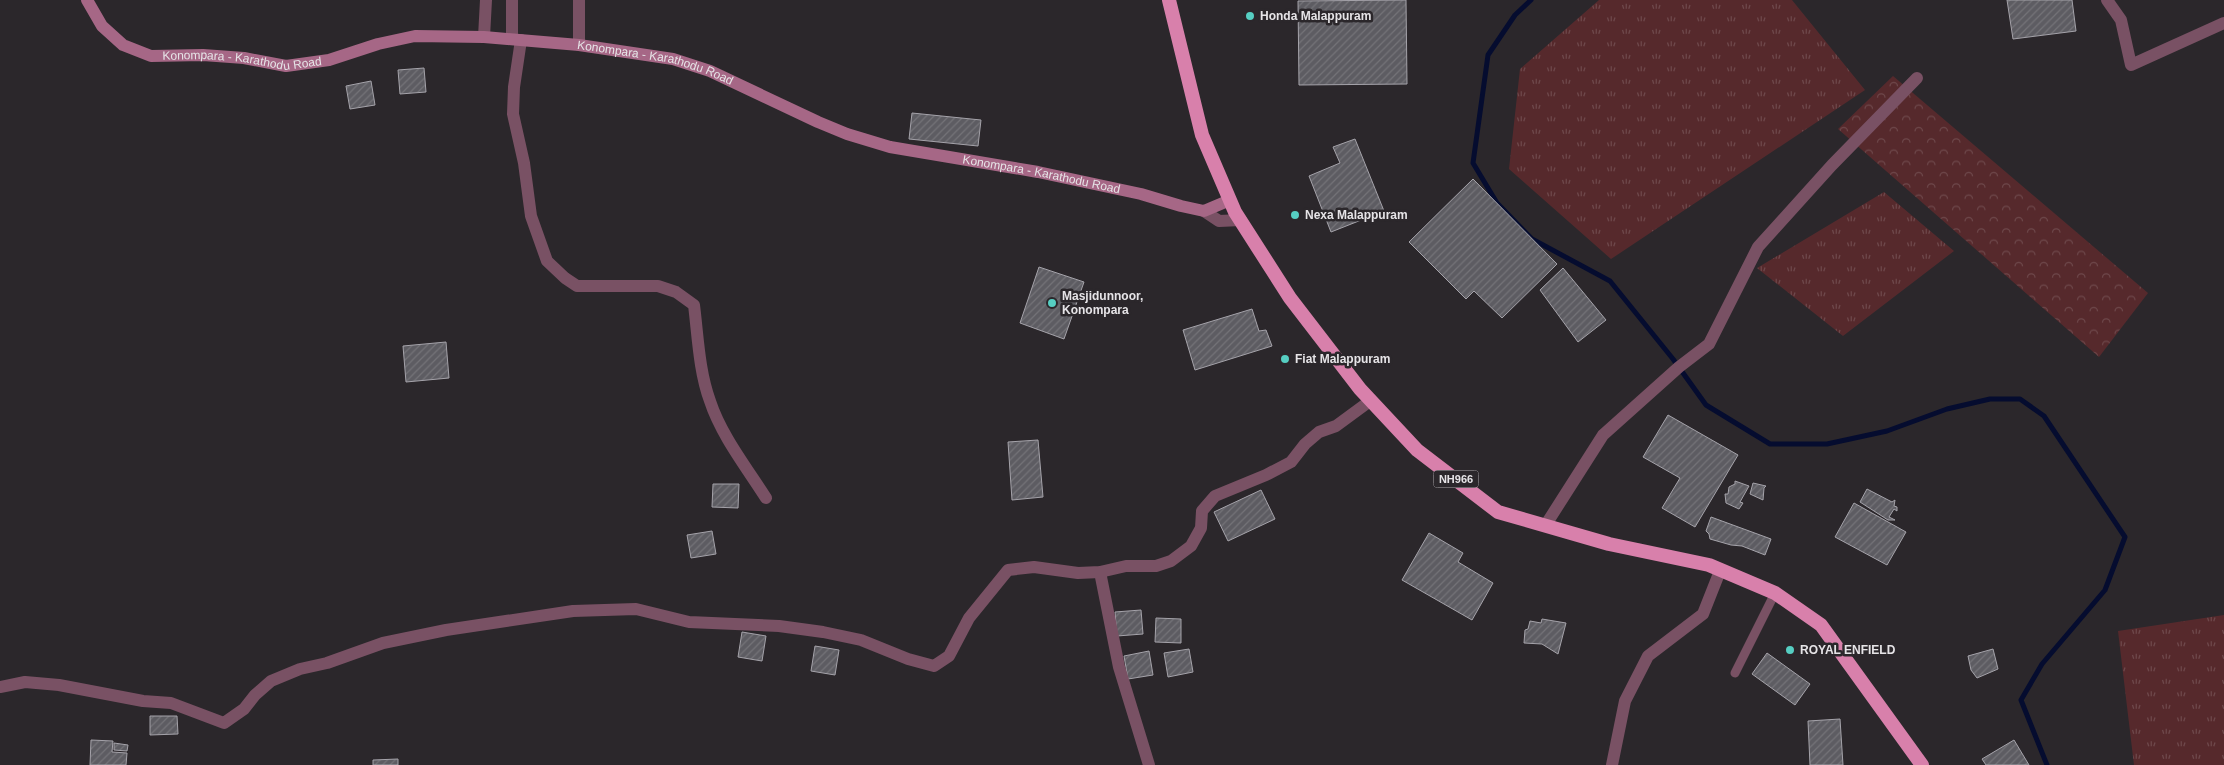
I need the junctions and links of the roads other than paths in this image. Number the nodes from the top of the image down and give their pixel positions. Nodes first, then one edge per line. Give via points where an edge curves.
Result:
1 (87, 0) edge
2 (486, 0) edge
3 (512, 0) edge
4 (579, 0) edge
5 (1169, 0) edge
6 (2107, 0) edge
7 (2224, 23) edge
8 (484, 37) junction
9 (517, 39) junction
10 (579, 45) junction
11 (1917, 78) dead end
12 (1230, 200) junction
13 (1204, 211) junction
14 (1241, 220) junction
15 (1370, 401) junction
16 (766, 498) dead end
17 (1546, 526) junction
18 (1720, 571) junction
19 (1100, 572) junction
20 (1775, 594) junction
21 (1735, 673) dead end
22 (0, 687) edge
23 (1149, 765) edge
24 (1612, 765) edge
25 (1922, 765) edge

1 - 8 main road, Konompara - Karathodu Road via 102,26 123,45 151,56 236,57 286,66 329,60 414,36
2 - 8 street
3 - 9 street
4 - 10 street
5 - 12 highway, NH966 via 1202,134
6 - 7 street via 2121,20 2131,65
8 - 9 main road, Konompara - Karathodu Road
9 - 10 main road, Konompara - Karathodu Road
9 - 16 street via 513,114 531,216 547,261 577,286 658,286 676,292 694,305 710,401 732,447
10 - 13 main road, Konompara - Karathodu Road via 674,59 710,71 847,134 890,147 1073,179
11 - 17 street via 1832,164 1758,247 1709,344 1603,435
12 - 13 main road
12 - 14 highway, NH966
13 - 14 street via 1219,222
14 - 15 highway, NH966 via 1290,298
15 - 17 highway, NH966 via 1417,450 1498,512
15 - 19 street via 1336,426 1319,432 1291,462 1215,496 1202,510 1201,528 1191,546 1171,561 1156,566 1126,566
17 - 18 highway, NH966 via 1609,544 1708,565
18 - 20 highway, NH966
18 - 24 street via 1703,614 1648,656 1625,701
19 - 22 street via 1034,568 1008,570 969,618 949,656 934,666 842,636 779,626 689,622 620,608 546,614 383,643 272,681 254,695 244,709 224,723 171,703 25,682
19 - 23 street via 1119,667
20 - 21 lane
20 - 25 highway, NH966 via 1821,625

